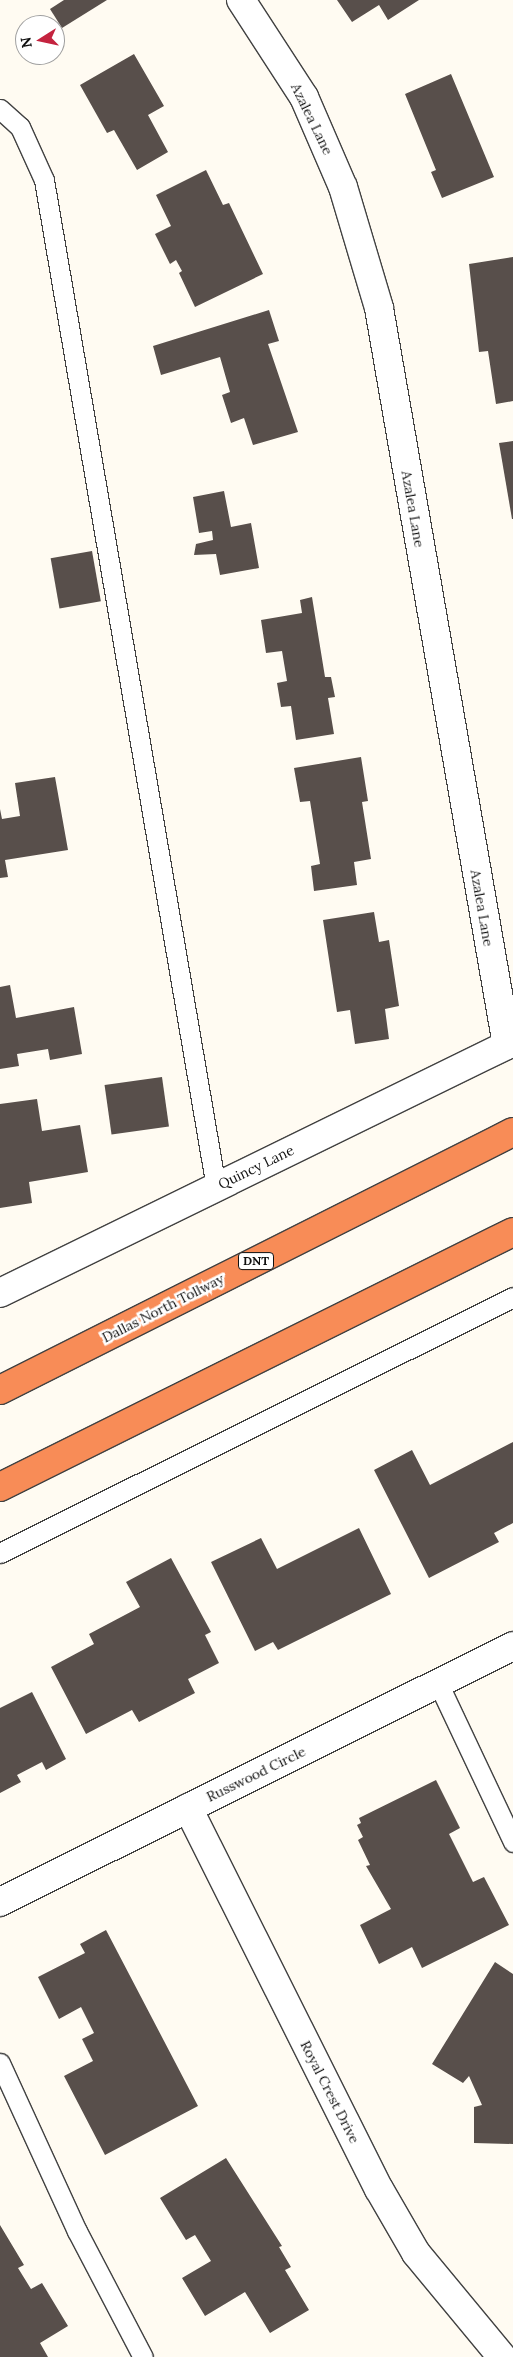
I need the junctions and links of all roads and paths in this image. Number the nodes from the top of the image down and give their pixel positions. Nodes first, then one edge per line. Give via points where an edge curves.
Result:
1 (241, 0) edge
2 (0, 109) edge
3 (510, 1044) edge
4 (513, 1132) edge
5 (216, 1187) junction
6 (513, 1232) edge
7 (0, 1293) edge
8 (513, 1297) edge
9 (0, 1390) edge
10 (0, 1487) edge
11 (0, 1553) edge
12 (513, 1646) edge
13 (438, 1683) junction
14 (188, 1808) junction
15 (513, 1842) edge
16 (0, 1902) edge
17 (0, 2062) edge
18 (143, 2357) edge
19 (502, 2357) edge

1 - 3 street, Azalea Lane via 304,97 343,187 379,308
2 - 5 lane via 20,126 44,180
3 - 5 street, Quincy Lane
4 - 9 highway, Dallas North Tollway / DNT
5 - 7 street, Quincy Lane
6 - 10 highway
8 - 11 lane
12 - 13 street, Russwood Circle
13 - 14 street, Russwood Circle
13 - 15 lane
14 - 16 street, Russwood Circle
14 - 19 street, Royal Crest Drive via 379,2189 416,2253
17 - 18 lane via 76,2231

